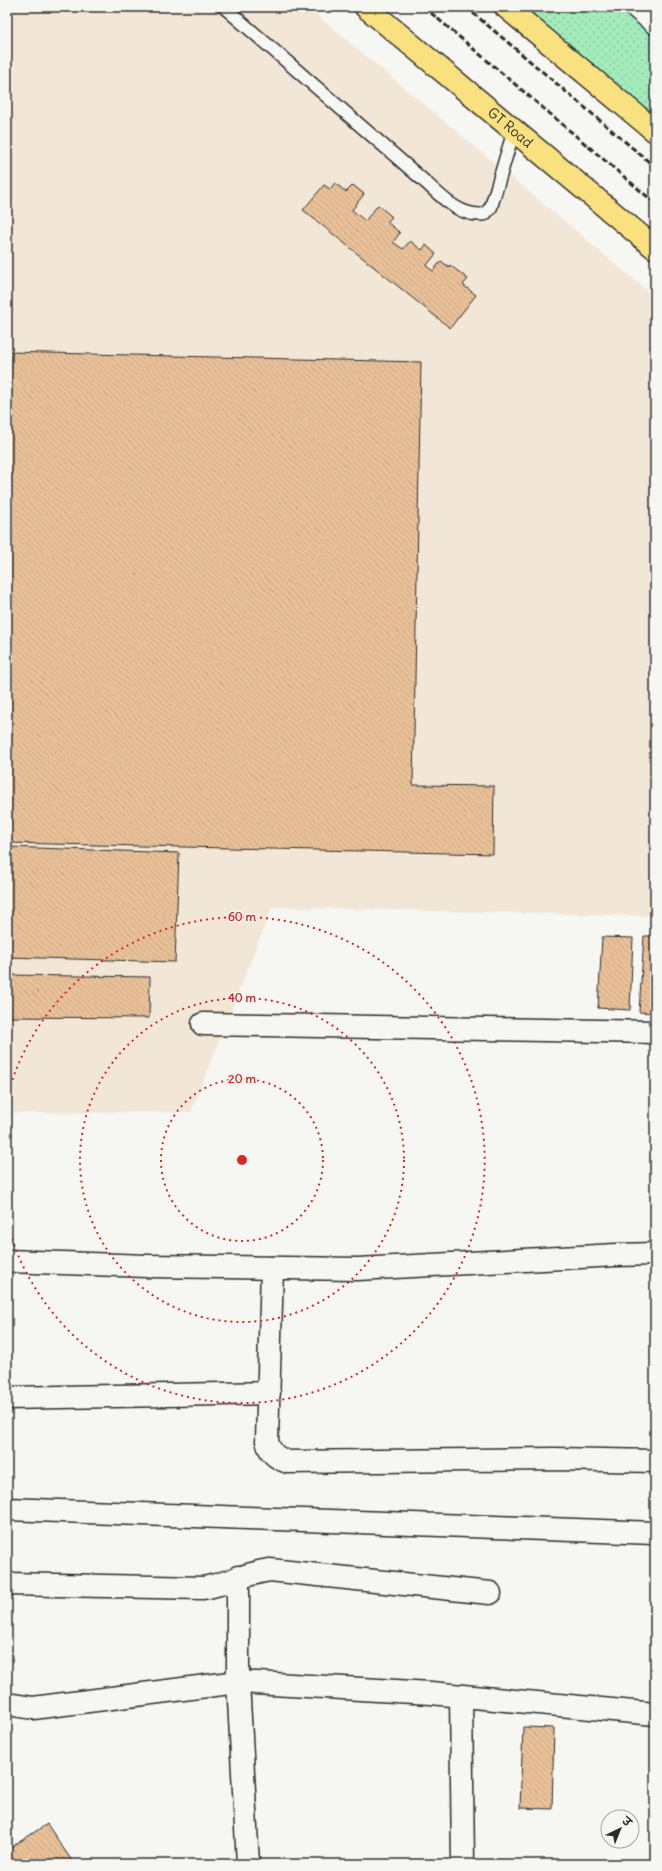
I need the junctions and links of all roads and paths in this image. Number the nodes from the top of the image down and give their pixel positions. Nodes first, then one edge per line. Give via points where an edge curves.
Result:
1 (224, 7) edge
2 (366, 7) edge
3 (506, 7) edge
4 (636, 7) edge
5 (655, 23) edge
6 (514, 130) junction
7 (655, 131) edge
8 (655, 248) edge
9 (203, 1024) dead end
10 (655, 1032) edge
11 (655, 1254) edge
12 (7, 1261) edge
13 (272, 1268) junction
14 (269, 1393) junction
15 (7, 1398) edge
16 (655, 1461) edge
17 (7, 1509) edge
18 (655, 1533) edge
19 (238, 1577) junction
20 (7, 1584) edge
21 (490, 1593) dead end
22 (238, 1682) junction
23 (462, 1696) junction
24 (7, 1704) edge
25 (655, 1714) edge
26 (248, 1864) edge
27 (463, 1864) edge

1 - 6 lane via 428,185 451,204 467,213 476,216 485,214 491,208
2 - 6 highway, GT Road
3 - 7 highway
4 - 5 street
6 - 8 highway, GT Road
9 - 10 street
11 - 13 street via 358,1269
12 - 13 street
13 - 14 street
14 - 15 street
14 - 16 street via 269,1450 288,1462 546,1459
17 - 18 street
19 - 20 street via 203,1588
19 - 21 street via 256,1572 287,1570
19 - 22 street
22 - 23 street via 431,1692
22 - 24 street via 33,1708
22 - 26 street
23 - 25 street
23 - 27 street

